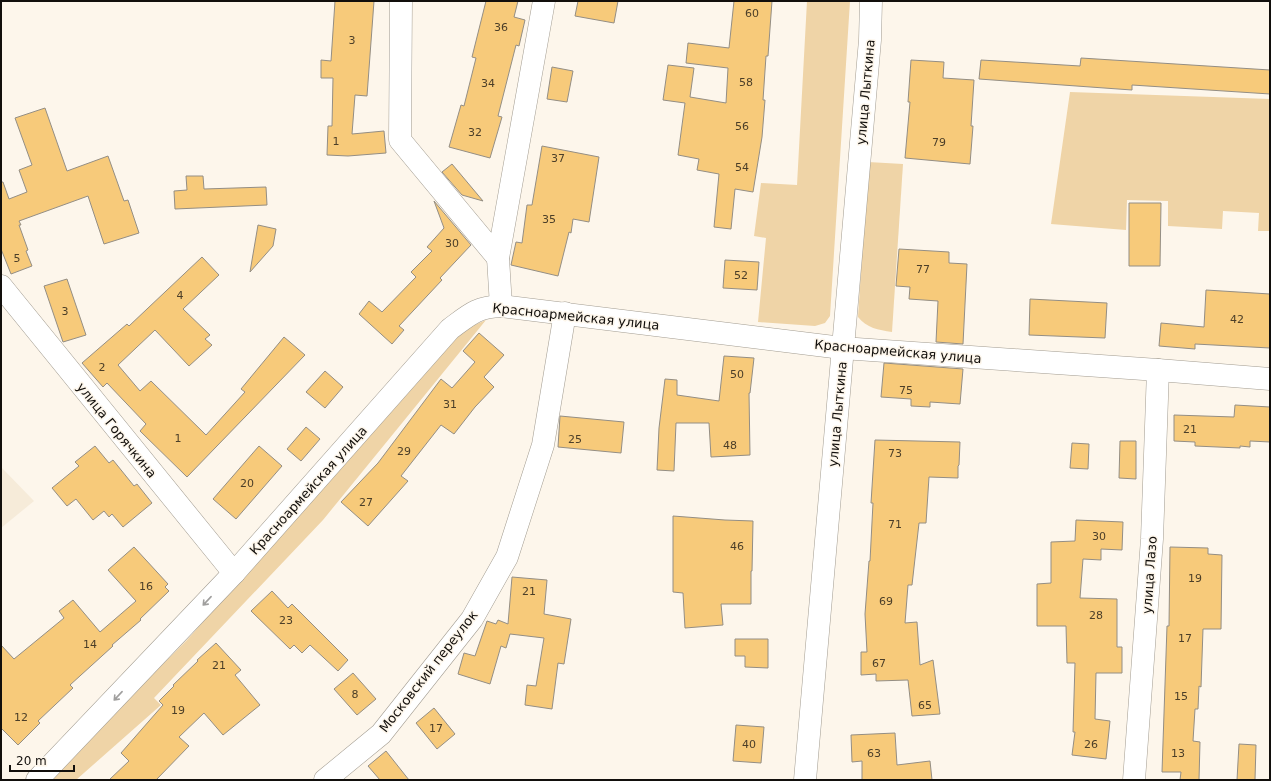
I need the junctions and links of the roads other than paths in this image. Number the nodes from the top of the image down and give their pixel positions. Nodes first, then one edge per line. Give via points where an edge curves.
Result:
1 (401, 1) edge
2 (544, 1) edge
3 (871, 1) edge
4 (498, 258) junction
5 (1, 286) edge
6 (501, 306) junction
7 (565, 313) junction
8 (842, 348) junction
9 (1158, 370) junction
10 (1270, 379) edge
11 (234, 573) junction
12 (37, 780) edge
13 (325, 780) edge
14 (805, 780) edge
15 (1134, 780) edge

1 - 4 street via 400,140
2 - 4 street
3 - 8 street, улица Лыткина via 870,40
4 - 6 street
5 - 11 street, улица Горячкина
6 - 7 street, Красноармейская улица
6 - 11 street, Красноармейская улица via 487,306 475,310 450,329
7 - 8 street, Красноармейская улица
7 - 13 street, Московский переулок via 543,444 507,557 472,619 380,734
8 - 9 street, Красноармейская улица
8 - 14 street, улица Лыткина
9 - 10 street, Красноармейская улица
9 - 15 street, улица Лазо via 1152,539
11 -> 12 street, Красноармейская улица

